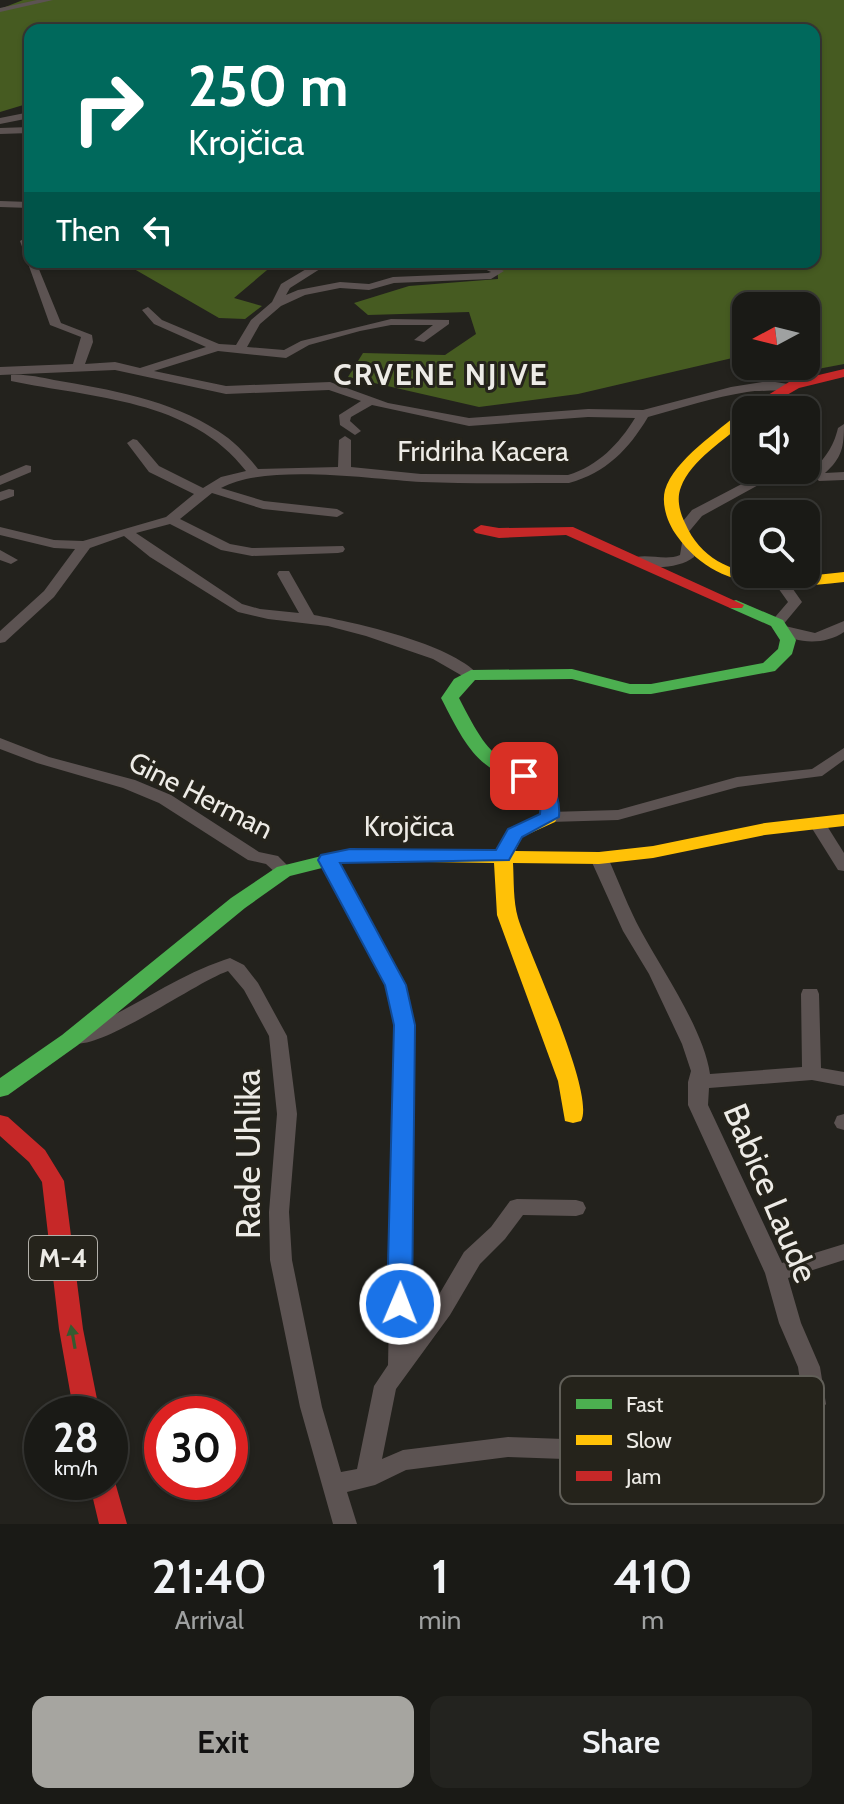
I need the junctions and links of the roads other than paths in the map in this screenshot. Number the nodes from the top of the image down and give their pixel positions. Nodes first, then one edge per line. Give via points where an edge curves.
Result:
1 (16, 0) edge
2 (49, 0) edge
3 (0, 8) edge
4 (24, 116) edge
5 (0, 121) edge
6 (24, 131) edge
7 (3, 135) edge
8 (0, 204) edge
9 (24, 205) edge
10 (34, 268) edge
11 (316, 268) edge
12 (491, 268) edge
13 (277, 304) junction
14 (148, 310) dead end
15 (420, 340) dead end
16 (217, 347) junction
17 (240, 349) junction
18 (78, 367) junction
19 (143, 370) junction
20 (844, 373) edge
21 (0, 374) edge
22 (784, 387) junction
23 (771, 396) edge
24 (369, 402) junction
25 (643, 414) junction
26 (732, 427) edge
27 (844, 428) edge
28 (133, 443) dead end
29 (26, 469) dead end
30 (344, 471) junction
31 (254, 473) junction
32 (844, 476) edge
33 (0, 481) edge
34 (750, 484) edge
35 (207, 491) junction
36 (337, 513) dead end
37 (171, 520) junction
38 (481, 530) dead end
39 (0, 531) edge
40 (127, 532) junction
41 (686, 537) junction
42 (85, 545) junction
43 (338, 549) dead end
44 (635, 560) junction
45 (732, 572) edge
46 (284, 574) dead end
47 (844, 577) edge
48 (820, 580) edge
49 (785, 588) edge
50 (309, 619) junction
51 (843, 625) edge
52 (781, 626) junction
53 (0, 639) edge
54 (471, 675) junction
55 (0, 743) edge
56 (844, 753) edge
57 (550, 817) junction
58 (844, 820) edge
59 (816, 822) junction
60 (503, 856) junction
61 (599, 858) junction
62 (328, 860) junction
63 (844, 866) edge
64 (284, 871) junction
65 (810, 994) dead end
66 (70, 1040) junction
67 (812, 1073) junction
68 (844, 1079) edge
69 (698, 1082) junction
70 (0, 1089) edge
71 (573, 1115) dead end
72 (0, 1123) edge
73 (576, 1208) dead end
74 (844, 1252) edge
75 (776, 1273) junction
76 (399, 1366) junction
77 (810, 1376) edge
78 (84, 1396) edge
79 (560, 1449) edge
80 (367, 1478) junction
81 (335, 1483) junction
82 (107, 1500) edge
83 (113, 1524) edge
84 (345, 1524) edge

1 - 3 street
2 - 3 street
4 - 5 street
6 - 7 street
8 - 9 street
10 - 18 street via 56,325 86,335
11 - 13 street via 285,286
12 - 13 street via 498,274 393,280 369,287 340,285 302,292
13 - 17 street via 255,322
14 - 16 street via 158,322
15 - 17 street via 445,322 359,328 286,354
16 - 17 street
16 - 19 street
18 - 19 street
18 - 21 street
19 - 24 street via 244,392 338,387
20 - 22 main road
21 - 31 street via 127,397 202,426 245,457
22 - 23 main road
22 - 25 street via 731,391
24 - 25 street via 469,422
24 - 30 street via 345,415 350,435
25 - 30 street, Fridriha Kacera via 632,436 614,454 569,479 421,478
26 - 41 main road via 673,488 674,514
27 - 32 street via 832,460 817,473 824,478
28 - 35 street via 154,469
29 - 33 street
30 - 31 street, Fridriha Kacera
31 - 35 street, Fridriha Kacera
34 - 41 street via 697,513
35 - 36 street via 263,505
35 - 37 street, Fridriha Kacera
37 - 40 street
37 - 43 street via 226,547 252,552
38 - 44 main road via 568,530
39 - 42 street via 54,544
40 - 42 street
40 - 50 street via 145,550 202,582 222,600 265,615
41 - 44 street via 687,557 673,563
41 - 45 main road via 703,558
42 - 53 street via 49,594
44 - 52 main road
46 - 50 street
47 - 48 main road
49 - 52 street via 795,602
50 - 54 street via 431,653
51 - 52 street via 833,635 815,639
52 - 54 main road via 786,650 769,667 651,689 572,674
54 - 57 main road via 450,698 462,726 502,771 542,785 551,801
55 - 64 street, Gine Herman via 165,799
56 - 57 street via 816,773 737,782 618,815
57 - 60 main road via 515,833
58 - 59 main road, Krojčica
59 - 61 main road, Krojčica
59 - 63 street
60 - 61 main road, Krojčica
60 - 62 main road, Krojčica via 350,855
60 - 71 main road via 507,915 569,1081
61 - 69 street, Babice Laude via 691,1044 701,1071
62 - 64 main road, Krojčica
62 - 76 street via 396,985 404,1025
64 - 66 main road, Krojčica
65 - 67 street
66 - 70 main road, Krojčica
66 - 81 street, Rade Uhlika via 115,1025 207,970 230,964 252,987 278,1036 287,1114 281,1260 311,1407
67 - 68 street, Babice Laude
67 - 69 street, Babice Laude
69 - 75 street, Babice Laude via 698,1105
78 -> 72 main road, M-4 via 53,1181 37,1156
73 - 76 street via 517,1207 472,1258
74 - 75 street
75 - 77 street, Babice Laude
76 - 80 street via 385,1386
79 - 80 street, Babice Laude via 508,1447 403,1460
80 - 81 street
81 - 84 street
82 - 83 main road

